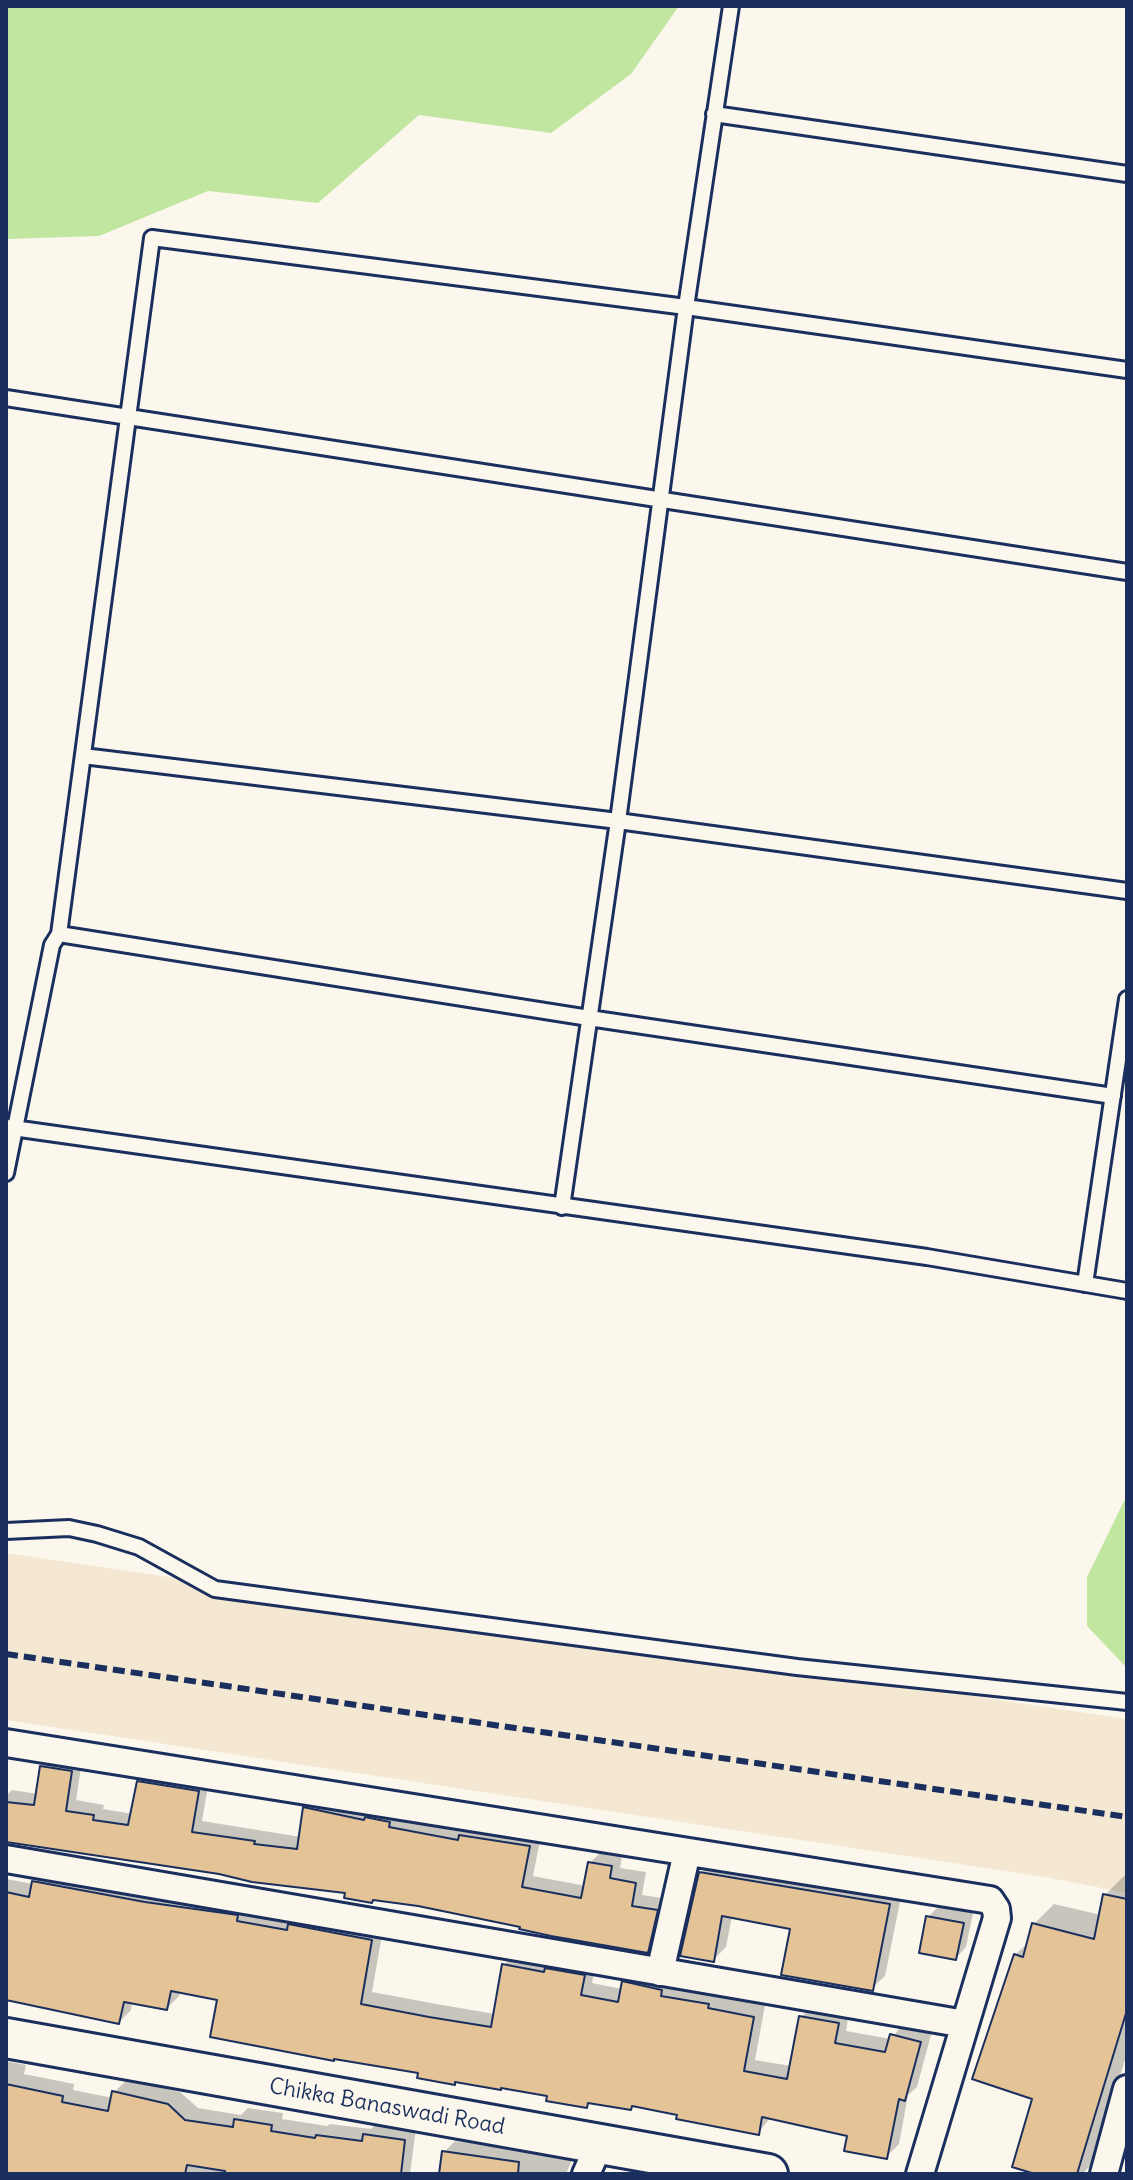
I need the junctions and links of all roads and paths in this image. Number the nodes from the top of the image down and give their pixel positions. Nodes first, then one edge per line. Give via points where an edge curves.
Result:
1 (731, 6) edge
2 (714, 114) junction
3 (1127, 174) edge
4 (686, 307) junction
5 (1127, 370) edge
6 (6, 398) edge
7 (128, 419) junction
8 (659, 500) junction
9 (1127, 572) edge
10 (83, 756) junction
11 (618, 821) junction
12 (1127, 891) edge
13 (59, 934) junction
14 (1127, 999) edge
15 (589, 1018) junction
16 (1113, 1096) junction
17 (11, 1128) edge
18 (6, 1173) edge
19 (562, 1207) junction
20 (1085, 1284) junction
21 (1127, 1291) edge
22 (6, 1531) edge
23 (1127, 1702) edge
24 (6, 1743) edge
25 (687, 1852) junction
26 (6, 1859) edge
27 (660, 1972) junction
28 (965, 2024) junction
29 (6, 2038) edge
30 (1127, 2089) edge
31 (593, 2159) edge
32 (768, 2174) edge
33 (920, 2174) edge
34 (1104, 2174) edge

1 - 2 lane
2 - 3 lane
2 - 4 lane
4 - 5 lane
4 - 7 lane via 152,238
4 - 8 lane
6 - 7 lane
7 - 8 lane
7 - 10 lane
8 - 9 lane
8 - 11 lane
10 - 11 lane
10 - 13 lane
11 - 12 lane
11 - 15 lane
13 - 15 lane
13 - 17 lane via 52,945
14 - 16 lane
15 - 16 lane
15 - 19 lane
16 - 20 lane
17 - 18 lane
17 - 19 lane
19 - 20 lane
20 - 21 lane
22 - 23 lane via 69,1528 97,1534 139,1547 215,1589 797,1667
24 - 25 street
25 - 27 street
25 - 28 street via 990,1900 997,1918
26 - 27 street
27 - 28 street
28 - 33 street
29 - 31 main road, Chikka Banaswadi Road
30 - 34 street
31 - 32 main road, Chikka Banaswadi Road

